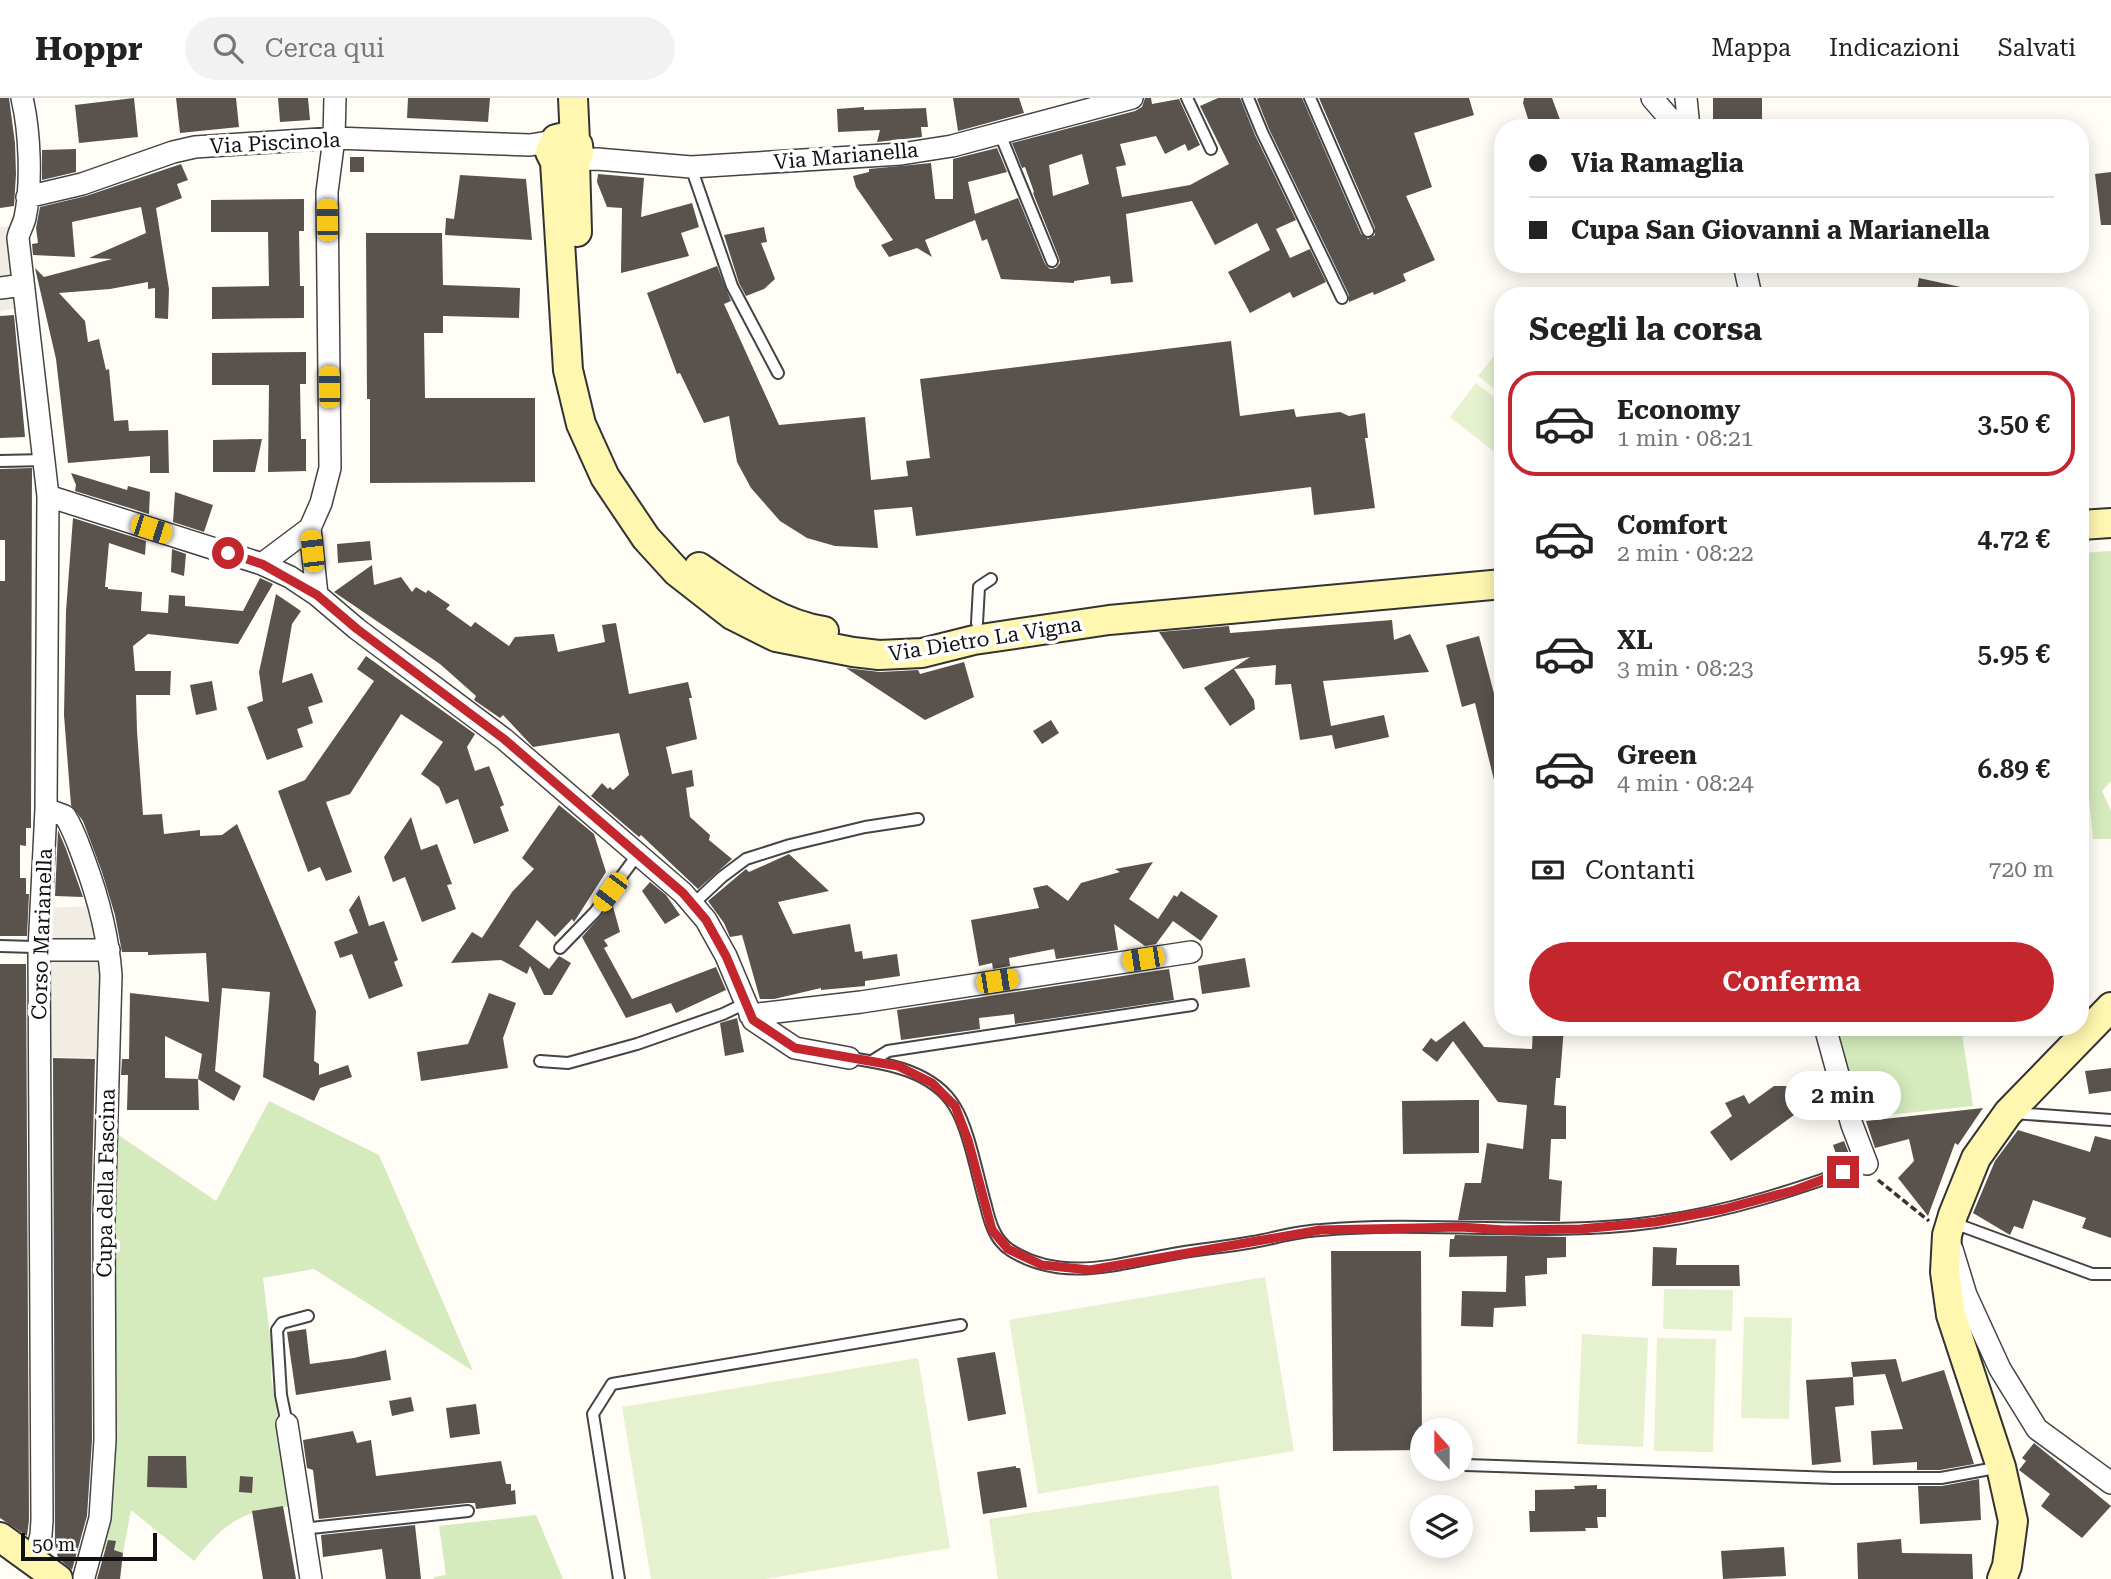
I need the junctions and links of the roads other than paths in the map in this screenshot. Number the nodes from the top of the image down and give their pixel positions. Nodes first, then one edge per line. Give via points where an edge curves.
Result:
1 (22, 98) edge
2 (335, 98) edge
3 (554, 98) edge
4 (573, 98) edge
5 (1132, 98) edge
6 (1187, 98) edge
7 (1248, 98) edge
8 (1310, 98) edge
9 (1652, 98) edge
10 (1686, 98) edge
11 (1670, 119) edge
12 (1688, 119) edge
13 (1000, 134) junction
14 (334, 138) junction
15 (1211, 149) dead end
16 (564, 152) junction
17 (691, 167) junction
18 (27, 197) junction
19 (14, 231) edge
20 (1368, 231) dead end
21 (1052, 261) dead end
22 (23, 285) junction
23 (0, 288) edge
24 (1342, 298) dead end
25 (778, 373) dead end
26 (46, 460) junction
27 (0, 461) edge
28 (48, 496) junction
29 (2111, 523) edge
30 (2089, 524) edge
31 (310, 528) junction
32 (262, 564) junction
33 (1494, 566) edge
34 (991, 579) dead end
35 (1494, 585) edge
36 (317, 595) junction
37 (977, 623) junction
38 (46, 809) junction
39 (918, 819) dead end
40 (638, 854) junction
41 (692, 905) junction
42 (0, 946) edge
43 (560, 948) dead end
44 (39, 950) junction
45 (109, 950) junction
46 (1191, 952) dead end
47 (1192, 1005) dead end
48 (2111, 1007) edge
49 (748, 1009) junction
50 (2089, 1030) edge
51 (1827, 1036) edge
52 (2083, 1036) edge
53 (849, 1058) joint
54 (540, 1061) dead end
55 (872, 1061) junction
56 (2008, 1113) junction
57 (2111, 1120) edge
58 (1867, 1164) joint
59 (1949, 1229) junction
60 (2111, 1274) edge
61 (308, 1316) dead end
62 (961, 1325) dead end
63 (287, 1424) joint
64 (1474, 1465) edge
65 (2001, 1467) junction
66 (2111, 1483) edge
67 (468, 1511) dead end
68 (302, 1529) junction
69 (0, 1537) edge
70 (34, 1562) junction
71 (71, 1578) edge
72 (311, 1579) edge
73 (619, 1579) edge
74 (2002, 1579) edge

1 - 18 street, Corso Marianella
2 - 14 street
3 - 16 street, Via Dietro La Vigna
4 - 16 street, Via Dietro La Vigna
5 - 13 street, Via Marianella
6 - 15 lane
7 - 24 lane
8 - 20 lane
9 - 11 street
10 - 12 street
13 - 17 street, Via Marianella via 901,154
13 - 21 lane
14 - 16 street, Via Piscinola
14 - 18 street, Via Piscinola via 195,147
14 - 31 street via 327,192 330,468
16 - 17 street, Via Marianella
16 - 35 street, Via Dietro La Vigna via 569,370 581,424 605,477 646,538 677,572 732,615 776,637 879,655 922,653 974,640 1109,620
16 - 37 street, Via Dietro La Vigna via 577,188 587,374 618,463 659,527 693,562 750,603 807,628 864,637 920,634
17 - 25 lane via 732,286
18 - 19 street, Corso Marianella
19 - 22 street, Corso Marianella
22 - 23 street
22 - 26 street, Corso Marianella
26 - 27 lane
26 - 28 street, Corso Marianella
28 - 32 street
28 - 38 street, Corso Marianella
29 - 30 street
31 - 32 street
31 - 36 street
32 - 36 street
33 - 37 street, Via Dietro La Vigna via 1107,601
34 - 37 lane via 979,587
36 - 40 street via 504,739
38 - 44 street, Corso Marianella
38 - 45 street, Cupa della Fascina via 65,816 72,827 100,905
39 - 41 lane via 865,827 746,859
40 - 41 street
40 - 43 lane via 595,912
41 - 49 street via 726,956
42 - 44 lane
44 - 45 street
44 - 70 street, Corso Marianella via 42,1520
45 - 71 street, Cupa della Fascina via 105,1440 100,1518
46 - 49 street via 875,1000
47 - 55 lane via 888,1051
48 - 50 street
49 - 53 street via 753,1020 795,1048
49 - 54 lane via 568,1063
51 - 58 street
52 - 56 street
53 - 55 lane
55 - 58 lane via 898,1066 932,1083 955,1106 992,1230 1008,1249 1042,1265 1090,1270 1320,1230 1581,1229 1655,1222 1795,1190
56 - 57 lane
56 - 59 street via 1976,1158
59 - 60 lane via 2092,1274
59 - 65 street via 1945,1272 1951,1315
59 - 66 street via 1966,1296 2000,1369 2037,1429
61 - 63 lane via 282,1323 277,1330
62 - 73 lane via 612,1384 593,1414
63 - 68 street
64 - 65 lane via 1834,1478 1941,1478
65 - 74 street via 2013,1521
67 - 68 lane
68 - 72 street
69 - 70 street
70 - 71 street

